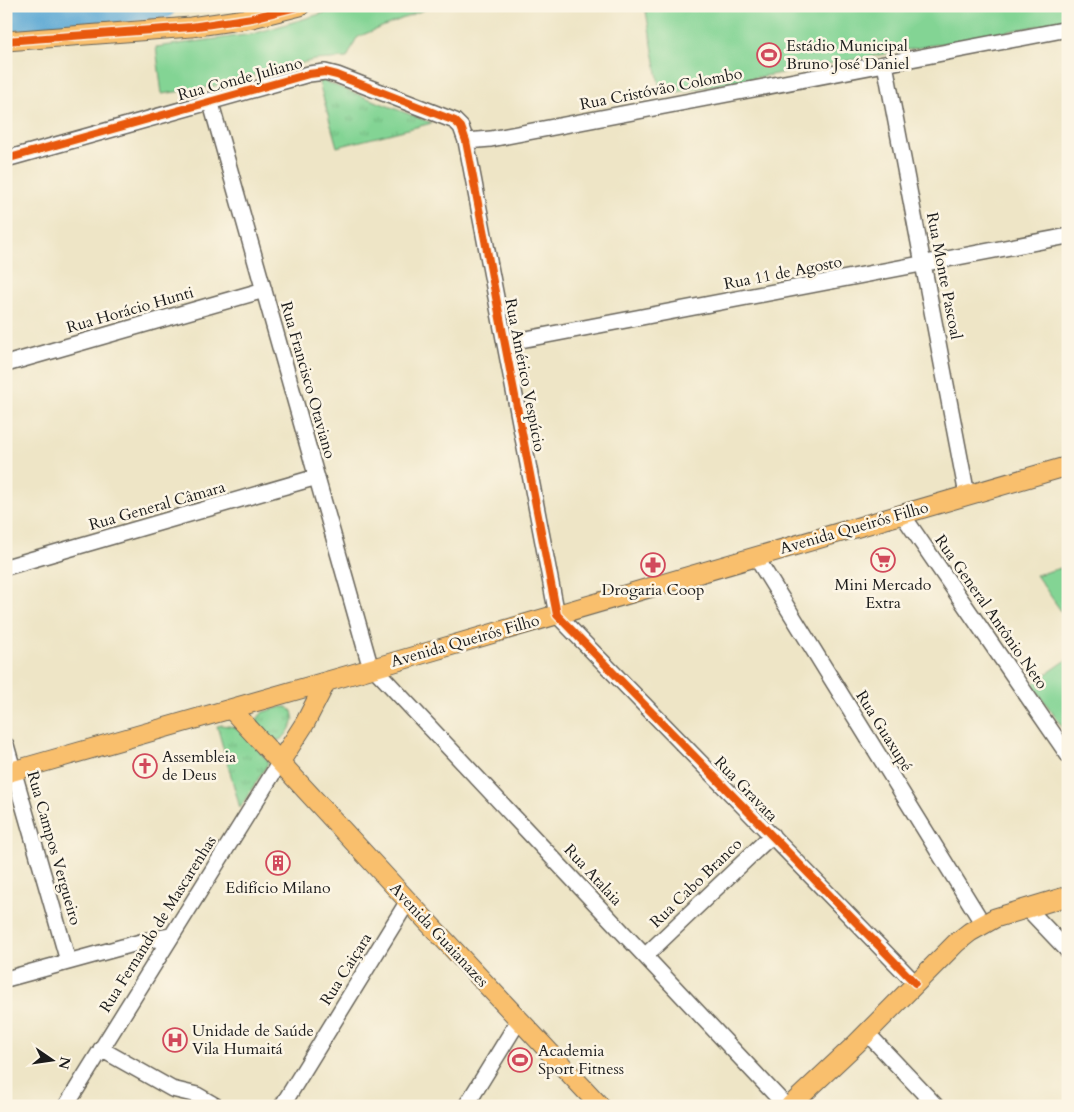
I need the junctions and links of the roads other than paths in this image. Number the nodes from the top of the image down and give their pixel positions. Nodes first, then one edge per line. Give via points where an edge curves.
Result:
1 (300, 6) edge
2 (1068, 29) edge
3 (6, 41) edge
4 (885, 64) junction
5 (210, 100) junction
6 (466, 141) junction
7 (6, 159) edge
8 (1068, 236) edge
9 (924, 264) junction
10 (264, 290) junction
11 (505, 344) junction
12 (6, 364) edge
13 (1068, 466) edge
14 (317, 478) junction
15 (967, 495) junction
16 (902, 514) junction
17 (756, 557) junction
18 (6, 567) edge
19 (557, 615) junction
20 (373, 668) junction
21 (326, 682) junction
22 (231, 708) junction
23 (6, 745) edge
24 (1068, 754) edge
25 (280, 762) junction
26 (10, 772) edge
27 (772, 835) junction
28 (1068, 896) edge
29 (408, 901) junction
30 (1028, 909) junction
31 (983, 924) junction
32 (171, 936) junction
33 (1068, 951) edge
34 (645, 956) junction
35 (68, 961) junction
36 (6, 979) edge
37 (915, 983) junction
38 (519, 1020) junction
39 (867, 1033) junction
40 (101, 1049) junction
41 (66, 1106) edge
42 (216, 1106) edge
43 (282, 1106) edge
44 (466, 1106) edge
45 (600, 1106) edge
46 (786, 1106) edge
47 (790, 1106) edge
48 (936, 1106) edge

1 - 3 main road via 191,28
2 - 4 street, Rua Cristóvão Colombo
4 - 6 street, Rua Cristóvão Colombo
4 - 9 street, Rua Monte Pascoal
5 - 6 street, Rua Conde Juliano via 309,74 332,73 455,121
5 - 7 street, Rua Conde Juliano
5 - 10 street, Rua Francisco Otaviano
6 - 11 street, Rua Américo Vespúcio
8 - 9 street, Rua 11 de Agosto
9 - 11 street, Rua 11 de Agosto
9 - 15 street, Rua Monte Pascoal
10 - 12 street, Rua Horácio Hunti
10 - 14 street, Rua Francisco Otaviano
11 - 19 street, Rua Américo Vespúcio
13 - 15 main road, Avenida Queirós Filho
14 - 18 street, Rua General Câmara
14 - 20 street, Rua Francisco Otaviano
15 - 16 main road, Avenida Queirós Filho
16 - 17 main road, Avenida Queirós Filho
16 - 24 street, Rua General Antônio Neto
17 - 19 main road, Avenida Queirós Filho
17 - 31 street, Rua Guaxupé
19 - 20 main road, Avenida Queirós Filho
19 - 27 street, Rua Gravata
20 - 21 main road, Avenida Queirós Filho
20 - 34 street, Rua Atalaia
21 - 22 main road, Avenida Queirós Filho
21 - 25 main road
22 - 25 main road, Avenida Guaianazes
22 - 26 main road, Avenida Queirós Filho
23 - 26 street, Rua Campos Vergueiro
25 - 29 main road, Avenida Guaianazes
25 - 32 street, Rua Fernando de Mascarenhas
26 - 35 street, Rua Campos Vergueiro
27 - 34 street, Rua Cabo Branco
27 - 37 street, Rua Gravata
28 - 30 main road
29 - 38 main road, Avenida Guaianazes
29 - 43 street, Rua Caiçara
30 - 31 main road
30 - 33 street
31 - 37 main road via 956,943
32 - 35 street
32 - 40 street, Rua Fernando de Mascarenhas
34 - 46 street, Rua Atalaia
35 - 36 street
37 - 39 main road
38 - 44 street
38 - 45 main road, Avenida Guaianazes
39 - 47 main road
39 - 48 street
40 - 41 street, Rua Fernando de Mascarenhas
40 - 42 street via 172,1089 197,1095

